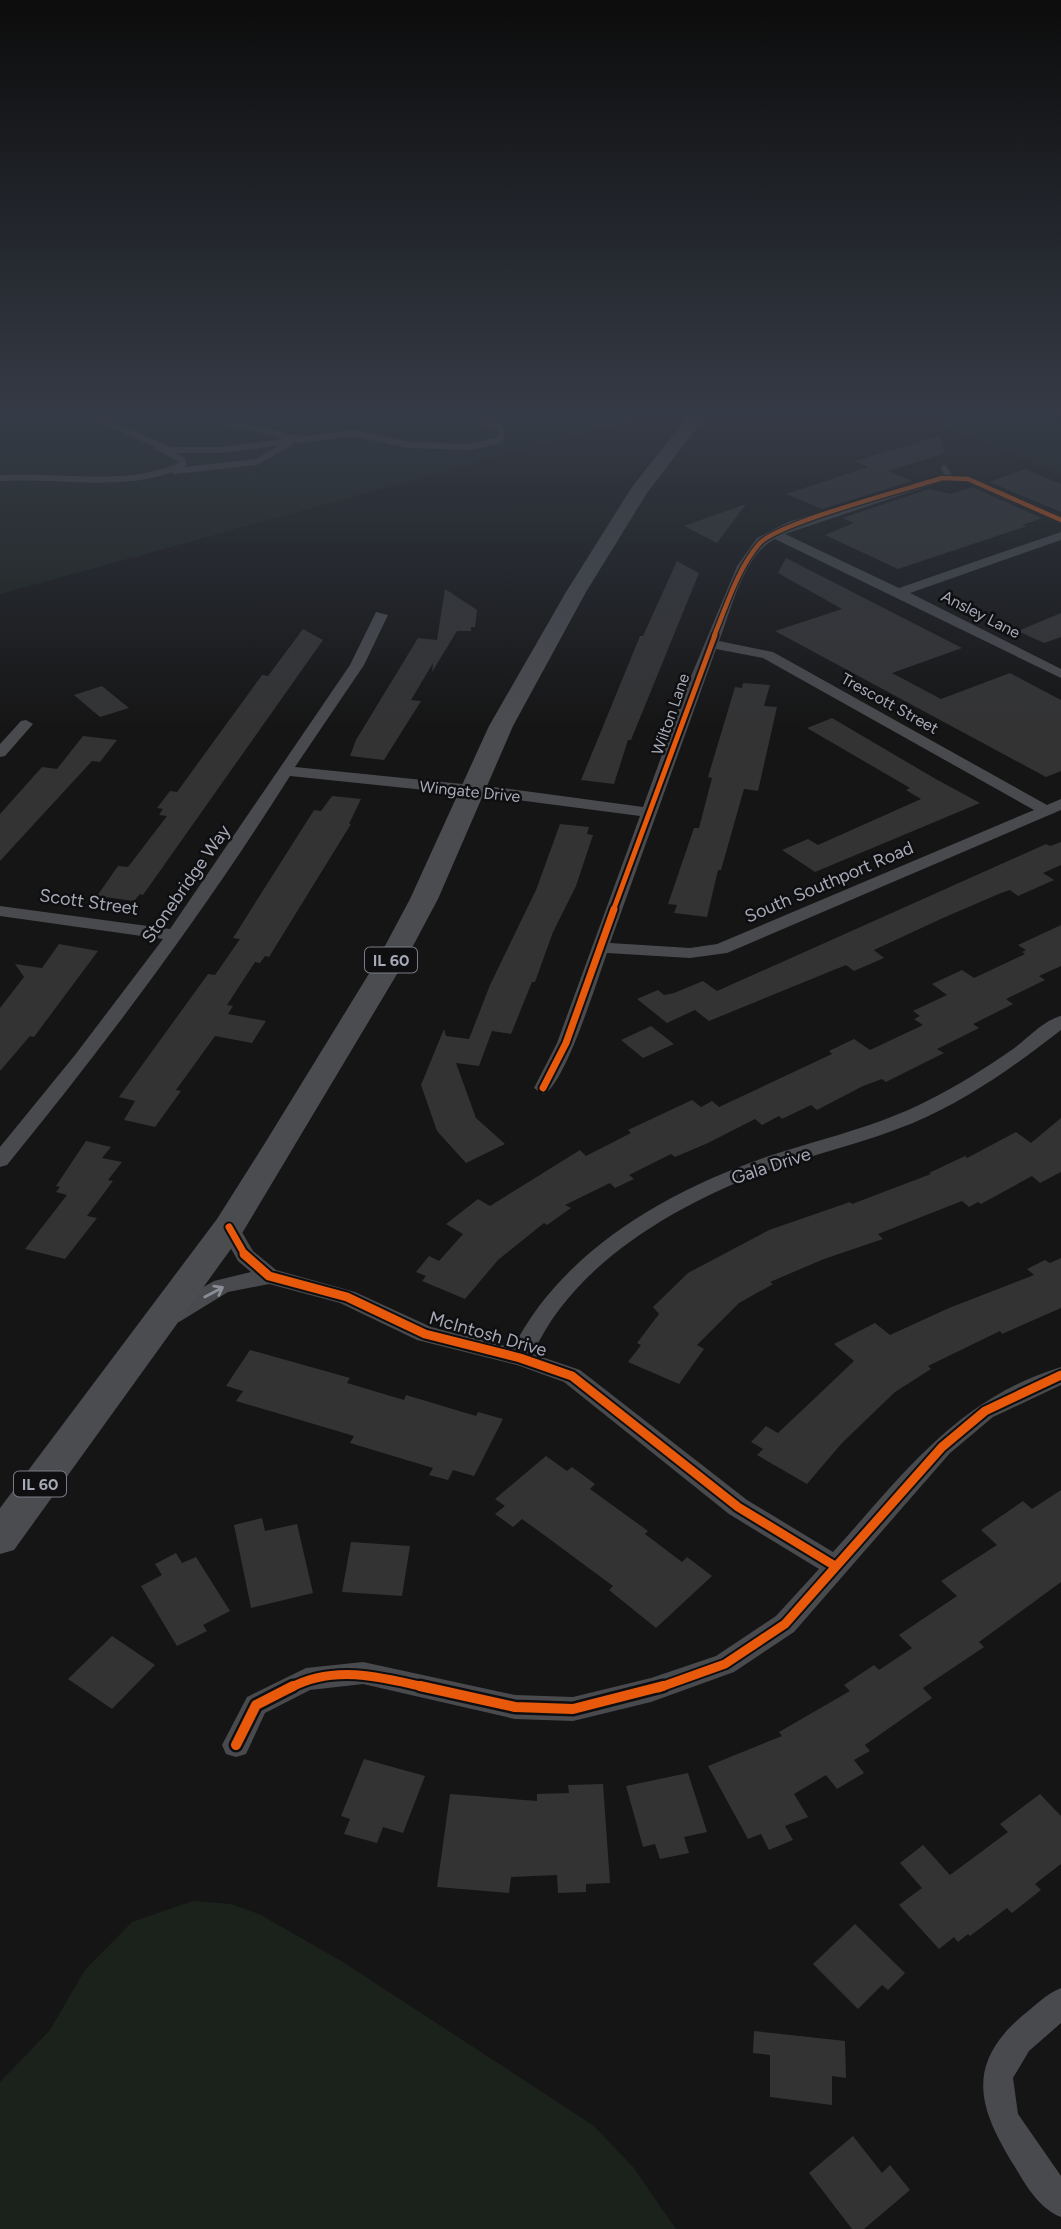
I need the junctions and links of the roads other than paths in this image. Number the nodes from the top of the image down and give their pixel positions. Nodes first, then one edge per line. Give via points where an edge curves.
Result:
1 (620, 521) edge
2 (811, 521) edge
3 (772, 534) junction
4 (1061, 536) edge
5 (901, 592) junction
6 (381, 615) dead end
7 (711, 644) junction
8 (1058, 669) edge
9 (26, 724) dead end
10 (0, 753) edge
11 (288, 771) junction
12 (474, 791) junction
13 (1053, 807) edge
14 (651, 813) junction
15 (0, 911) edge
16 (173, 935) junction
17 (602, 948) junction
18 (1061, 1021) edge
19 (543, 1088) dead end
20 (0, 1160) edge
21 (229, 1227) junction
22 (269, 1276) junction
23 (163, 1320) junction
24 (520, 1358) junction
25 (1061, 1375) edge
26 (0, 1538) edge
27 (835, 1566) junction
28 (236, 1745) dead end
29 (1061, 2003) edge
30 (1061, 2201) edge

1 - 12 main road, IL 60 via 501,726
2 - 3 street, Wilton Lane
3 - 5 street, Ansley Lane
3 - 7 street, Wilton Lane via 754,547 743,566
4 - 5 street
5 - 8 street, Ansley Lane
6 - 11 street, Stonebridge Way
7 - 13 street, Trescott Street via 768,655
7 - 14 street, Wilton Lane
9 - 10 street
11 - 12 street, Wingate Drive
11 - 16 street, Stonebridge Way
12 - 14 street, Wingate Drive
12 - 21 main road, IL 60 via 392,959
13 - 17 street, South Southport Road via 721,948 690,954
14 - 17 street, Wilton Lane
15 - 16 street, Scott Street
16 - 20 street, Stonebridge Way via 56,1093
17 - 19 street, Wilton Lane via 566,1043
18 - 24 street, Gala Drive via 971,1088 904,1119 735,1177 658,1213 609,1247 565,1289 530,1331
21 - 22 street, McIntosh Drive via 245,1256
21 - 23 main road, IL 60
23 -> 22 street, McIntosh Drive via 222,1286
22 - 24 street, McIntosh Drive via 347,1297 425,1334
23 - 26 main road, IL 60
24 - 27 street, McIntosh Drive via 572,1376 738,1507
25 - 27 street via 985,1411 942,1447
27 - 28 street via 775,1631 725,1664 652,1690 573,1709 526,1708 363,1673 306,1679 256,1705
29 - 30 street via 1018,2040 997,2076 1003,2119

